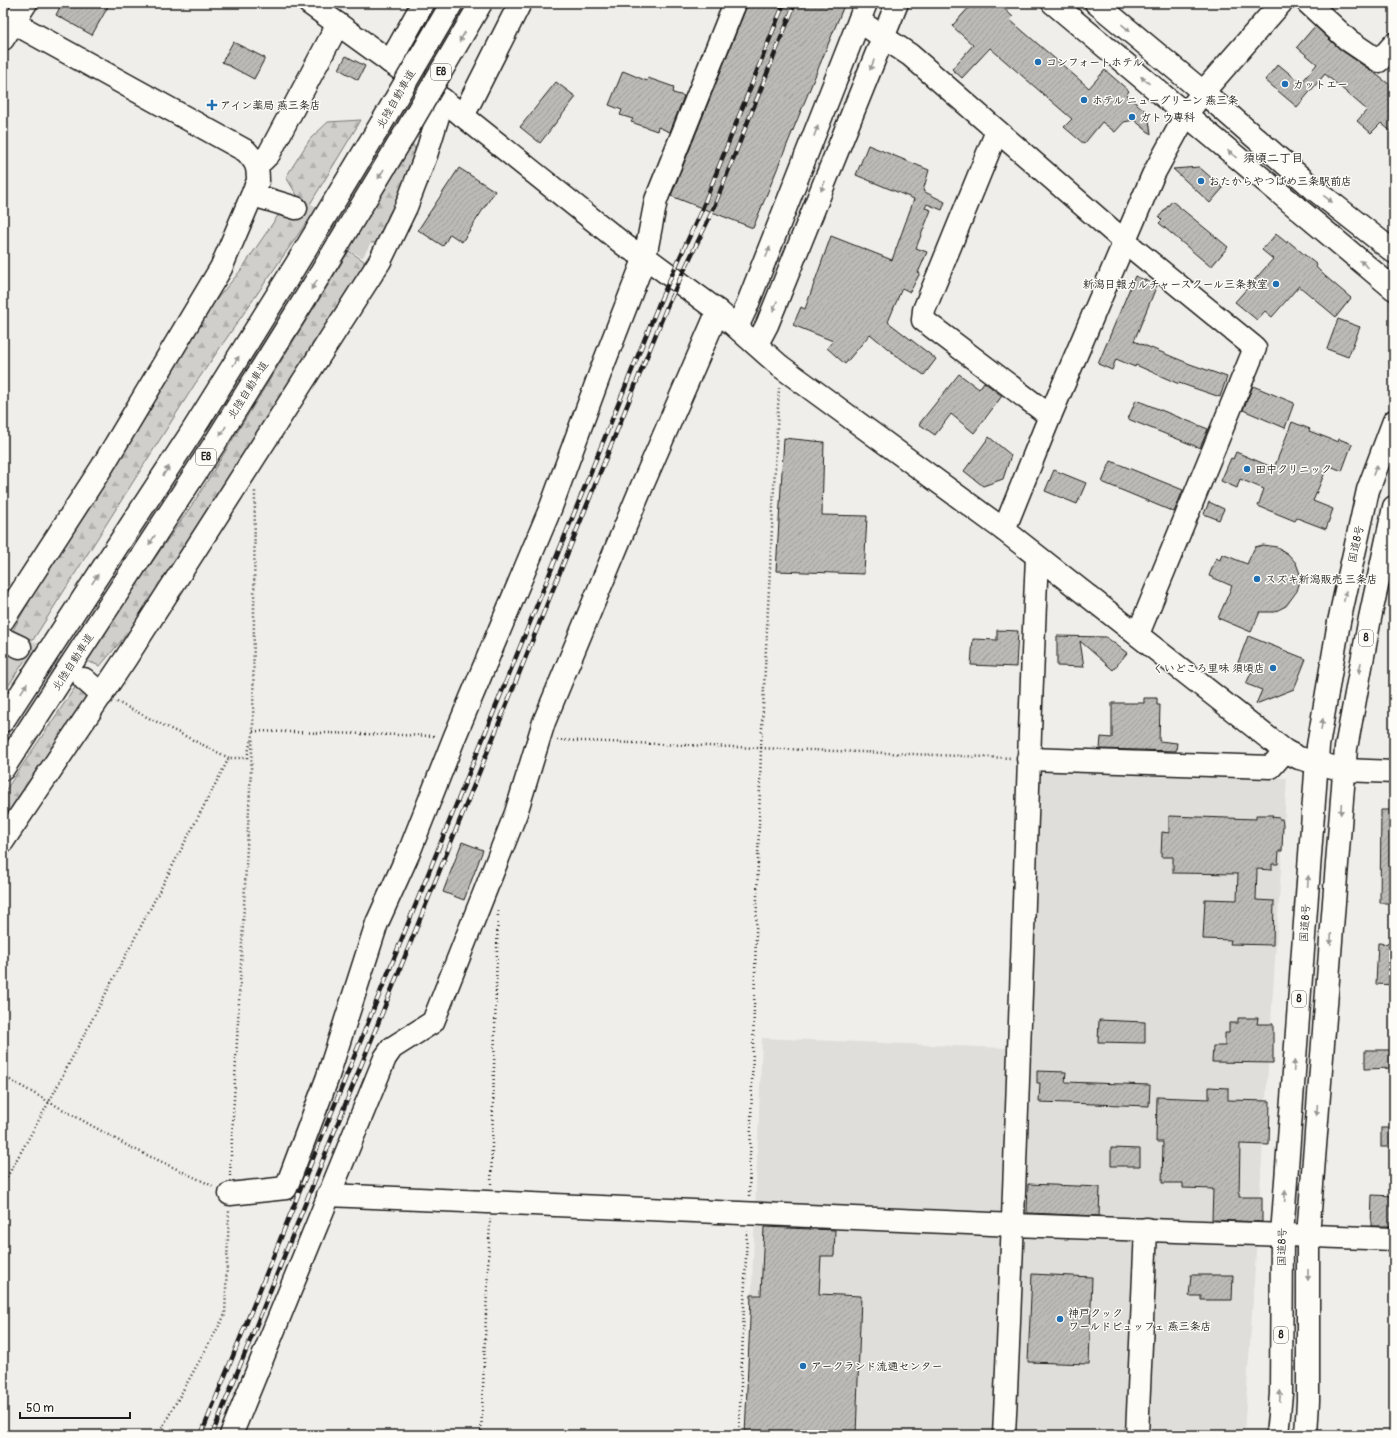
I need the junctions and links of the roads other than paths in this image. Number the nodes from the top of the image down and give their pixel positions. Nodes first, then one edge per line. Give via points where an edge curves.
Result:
1 (26, 3) edge
2 (309, 3) edge
3 (423, 3) edge
4 (452, 3) edge
5 (481, 3) edge
6 (520, 3) edge
7 (735, 3) edge
8 (897, 3) edge
9 (1053, 3) edge
10 (1096, 3) edge
11 (1281, 3) edge
12 (1308, 3) edge
13 (863, 12) edge
14 (338, 24) junction
15 (8, 31) edge
16 (883, 37) junction
17 (1394, 44) edge
18 (390, 62) junction
19 (1203, 92) junction
20 (443, 100) junction
21 (1186, 115) junction
22 (463, 116) junction
23 (997, 131) junction
24 (256, 164) junction
25 (253, 195) junction
26 (296, 208) tunnel mouth
27 (1124, 241) junction
28 (1394, 252) edge
29 (645, 257) junction
30 (1394, 289) edge
31 (718, 311) junction
32 (737, 327) junction
33 (757, 344) junction
34 (1050, 416) junction
35 (1394, 421) edge
36 (1394, 507) edge
37 (1004, 530) junction
38 (1037, 557) junction
39 (3, 620) edge
40 (1138, 634) junction
41 (84, 679) tunnel mouth
42 (102, 695) junction
43 (3, 721) edge
44 (1284, 751) junction
45 (1028, 759) junction
46 (1316, 763) junction
47 (3, 769) edge
48 (1344, 770) junction
49 (1394, 772) edge
50 (3, 841) edge
51 (230, 1194) road end
52 (328, 1195) junction
53 (1014, 1225) junction
54 (1146, 1229) junction
55 (1282, 1235) junction
56 (1308, 1236) junction
57 (1394, 1240) edge
58 (231, 1435) edge
59 (1004, 1435) edge
60 (1136, 1435) edge
61 (1277, 1435) edge
62 (1306, 1435) edge

1 - 15 main road
2 - 14 main road
3 - 18 main road
43 -> 4 main road, 北陸自動車道 / E8, bridge via 193,430 297,263
5 -> 47 main road, 北陸自動車道 / E8, bridge via 321,273 215,443
6 - 22 main road
7 - 29 main road via 656,200
8 - 16 main road
21 -> 9 main road
10 -> 19 main road
11 - 19 main road
12 - 17 main road via 1348,40 1379,61
13 - 16 main road
32 -> 13 main road
14 - 18 main road
14 - 24 main road via 268,154
15 - 24 main road via 246,151
16 - 23 main road via 910,55
16 -> 33 main road via 767,325
18 - 20 main road
19 - 21 main road
19 -> 28 main road via 1314,189
20 - 22 main road
20 - 42 main road via 406,207 374,254
21 - 27 main road via 1153,175
30 -> 21 main road
22 - 29 main road via 627,247
23 - 27 main road
23 - 34 main road via 922,320
24 - 25 main road via 258,181
25 - 26 main road
25 - 39 main road via 221,268 102,467
27 - 34 main road
27 - 40 main road via 1255,348
29 - 31 main road
29 - 51 main road via 551,507 410,850 376,923 327,1079 286,1188
31 - 32 main road
31 - 52 main road via 642,486 538,740 516,813 433,1022 392,1048 385,1058
32 - 33 main road
33 - 37 main road via 780,366
34 - 37 main road
46 -> 35 main road, 国道8号 / 8 via 1339,622 1368,490
36 -> 48 main road, 8 via 1370,618
37 - 38 main road
38 - 40 main road
38 - 45 main road
40 - 44 main road
41 - 42 main road
42 - 50 main road
44 - 45 main road via 1271,767
44 - 46 main road
45 - 53 main road
46 - 48 main road
55 -> 46 main road, 国道8号 / 8
48 - 49 main road
48 -> 56 main road, 8
52 - 53 main road
52 - 58 main road
53 - 54 main road
53 - 59 main road
54 - 55 main road
54 - 60 main road
55 - 56 main road
61 -> 55 main road, 国道8号 / 8 via 1281,1394
56 - 57 main road
56 -> 62 main road, 8

